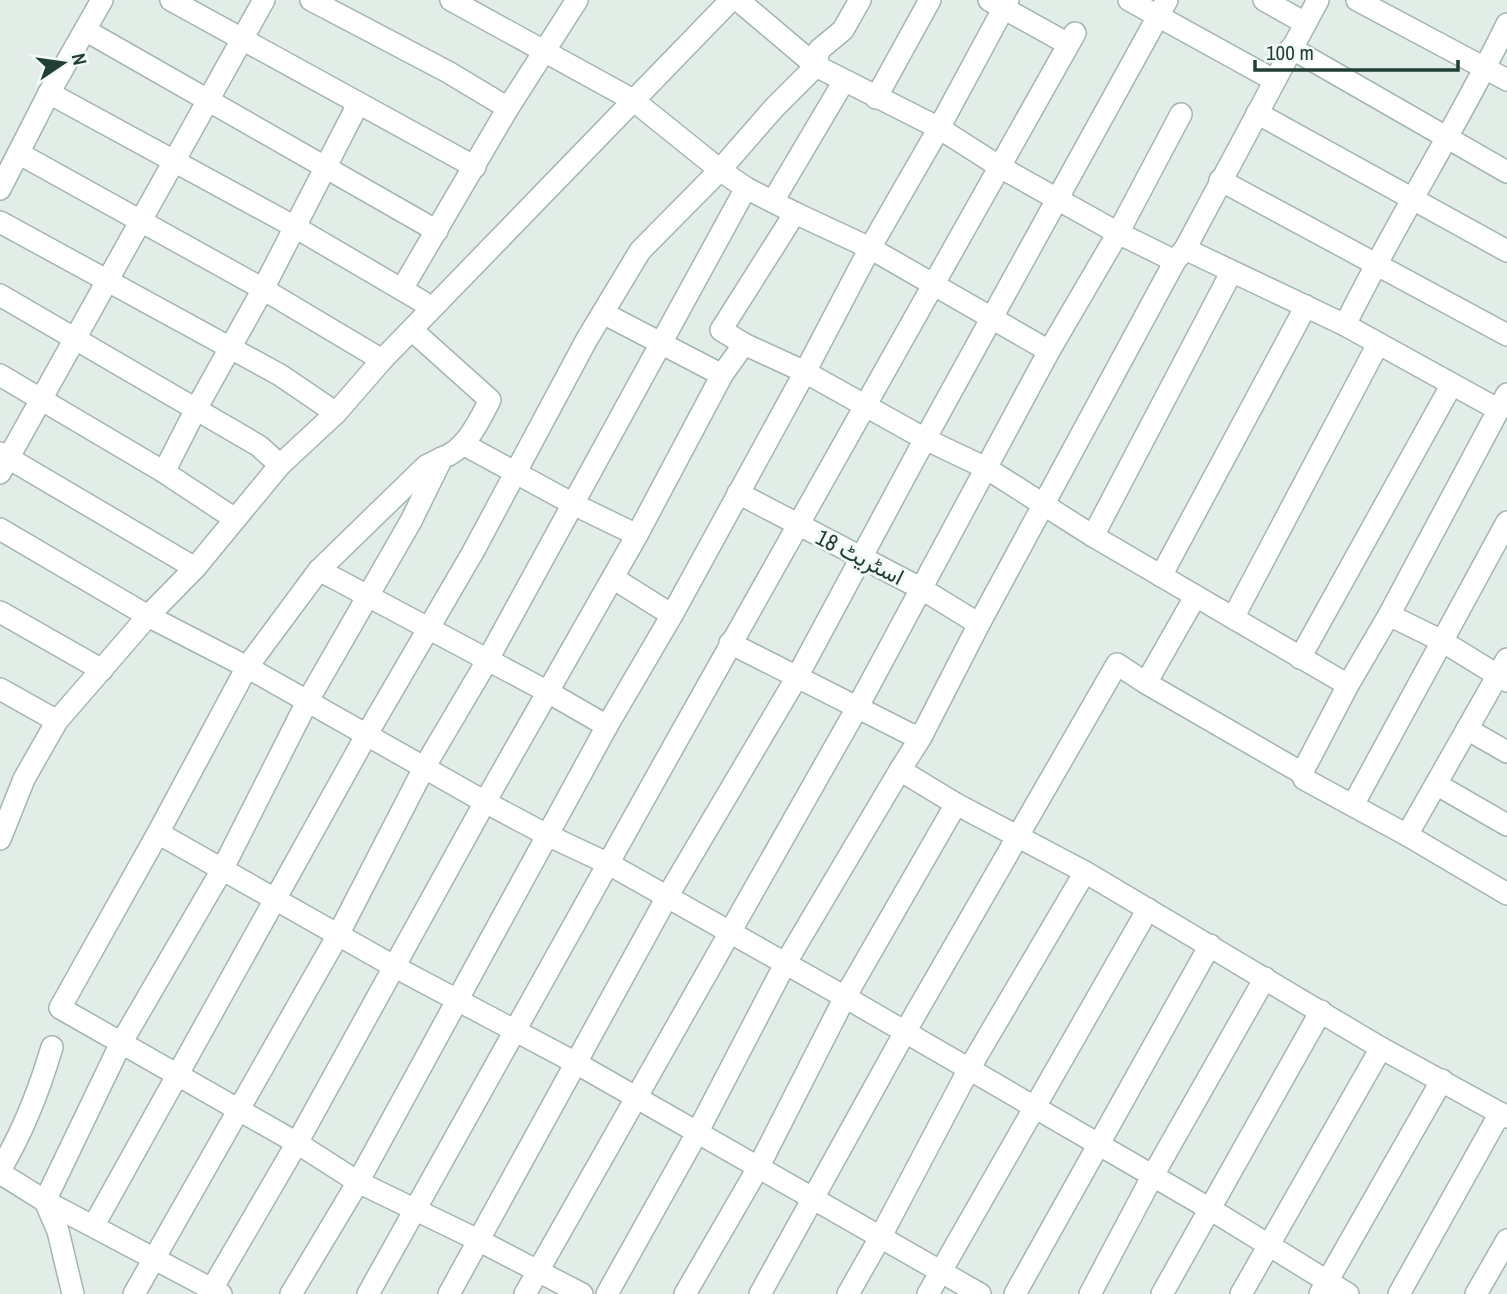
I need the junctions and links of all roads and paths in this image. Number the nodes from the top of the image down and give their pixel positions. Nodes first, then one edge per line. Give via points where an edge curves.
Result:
1 (102, 0) edge
2 (170, 0) edge
3 (264, 0) edge
4 (311, 0) edge
5 (452, 0) edge
6 (577, 0) edge
7 (730, 0) edge
8 (738, 0) edge
9 (860, 0) edge
10 (930, 0) edge
11 (1129, 0) edge
12 (1264, 0) edge
13 (1318, 0) edge
14 (1357, 0) edge
15 (1001, 3) edge
16 (1163, 8) edge
17 (1305, 23) junction
18 (1507, 24) edge
19 (85, 30) junction
20 (242, 39) junction
21 (1292, 48) junction
22 (546, 51) junction
23 (816, 66) junction
24 (1485, 68) junction
25 (1274, 80) junction
26 (1507, 80) edge
27 (844, 81) junction
28 (49, 93) junction
29 (876, 97) junction
30 (208, 100) junction
31 (633, 100) junction
32 (358, 104) junction
33 (508, 108) junction
34 (1256, 113) junction
35 (1181, 114) dead end
36 (939, 128) junction
37 (1446, 137) junction
38 (20, 154) junction
39 (173, 162) junction
40 (326, 167) junction
41 (475, 167) junction
42 (1000, 167) junction
43 (720, 170) junction
44 (1507, 172) edge
45 (1220, 180) junction
46 (746, 188) junction
47 (0, 190) edge
48 (1411, 198) junction
49 (1057, 199) junction
50 (773, 201) junction
51 (795, 213) junction
52 (140, 221) junction
53 (0, 222) edge
54 (295, 227) junction
55 (437, 231) junction
56 (1118, 233) junction
57 (870, 248) junction
58 (1507, 251) edge
59 (1180, 255) junction
60 (1375, 264) junction
61 (1231, 273) junction
62 (106, 281) junction
63 (933, 285) junction
64 (263, 289) junction
65 (402, 289) junction
66 (0, 295) edge
67 (423, 302) dead end
68 (1306, 306) junction
69 (603, 313) junction
70 (992, 317) junction
71 (1345, 326) junction
72 (412, 331) junction
73 (1507, 335) edge
74 (74, 339) junction
75 (661, 344) junction
76 (744, 344) junction
77 (1378, 344) junction
78 (231, 350) junction
79 (1049, 351) junction
80 (382, 360) junction
81 (805, 372) junction
82 (0, 375) edge
83 (722, 375) junction
84 (1452, 384) junction
85 (41, 399) junction
86 (1503, 402) edge
87 (865, 405) junction
88 (196, 410) junction
89 (336, 413) junction
90 (925, 439) junction
91 (463, 444) junction
92 (442, 458) junction
93 (3, 461) edge
94 (280, 465) junction
95 (986, 468) junction
96 (516, 471) junction
97 (164, 472) junction
98 (738, 493) junction
99 (573, 504) junction
100 (1043, 506) junction
101 (235, 519) junction
102 (1507, 522) edge
103 (797, 524) junction
104 (0, 529) edge
105 (637, 535) junction
106 (1093, 536) junction
107 (862, 558) junction
108 (195, 568) junction
109 (319, 570) junction
110 (1161, 576) junction
111 (613, 578) junction
112 (922, 589) junction
113 (1195, 597) junction
114 (368, 598) junction
115 (0, 612) edge
116 (672, 615) junction
117 (1389, 615) junction
118 (148, 616) junction
119 (1233, 618) junction
120 (979, 624) junction
121 (428, 629) junction
122 (1442, 641) junction
123 (730, 643) junction
124 (1300, 659) junction
125 (487, 661) junction
126 (247, 667) junction
127 (102, 670) junction
128 (1504, 672) edge
129 (797, 677) junction
130 (1146, 683) junction
131 (1348, 685) junction
132 (0, 689) edge
133 (548, 692) junction
134 (307, 702) junction
135 (857, 708) junction
136 (57, 721) junction
137 (607, 726) junction
138 (1467, 729) junction
139 (367, 734) junction
140 (921, 737) junction
141 (1507, 752) edge
142 (425, 766) junction
143 (900, 770) junction
144 (1302, 773) junction
145 (1436, 784) junction
146 (485, 802) junction
147 (956, 804) junction
148 (1353, 805) junction
149 (1507, 825) edge
150 (158, 833) junction
151 (547, 835) junction
152 (1017, 835) junction
153 (1408, 835) junction
154 (0, 839) edge
155 (609, 864) junction
156 (223, 869) junction
157 (1085, 872) junction
158 (1507, 894) edge
159 (667, 897) junction
160 (276, 899) junction
161 (1148, 909) junction
162 (729, 932) junction
163 (338, 935) junction
164 (1210, 945) junction
165 (785, 964) junction
166 (396, 967) junction
167 (1265, 978) junction
168 (845, 997) junction
169 (456, 1000) junction
170 (1321, 1011) junction
171 (513, 1031) junction
172 (905, 1032) junction
173 (120, 1045) junction
174 (52, 1047) dead end
175 (1381, 1048) junction
176 (576, 1063) junction
177 (969, 1069) junction
178 (177, 1075) junction
179 (1442, 1080) junction
180 (635, 1097) junction
181 (1034, 1107) junction
182 (237, 1109) junction
183 (1503, 1115) edge
184 (697, 1133) junction
185 (297, 1143) junction
186 (1097, 1144) junction
187 (758, 1168) junction
188 (0, 1171) edge
189 (1152, 1177) junction
190 (358, 1182) junction
191 (0, 1186) edge
192 (26, 1189) junction
193 (45, 1200) junction
194 (814, 1200) junction
195 (1210, 1209) junction
196 (415, 1210) junction
197 (94, 1225) junction
198 (881, 1236) junction
199 (478, 1240) junction
200 (1507, 1240) edge
201 (1268, 1247) junction
202 (155, 1257) junction
203 (538, 1270) junction
204 (942, 1270) junction
205 (1323, 1287) edge
206 (214, 1292) edge
207 (73, 1294) edge
208 (134, 1294) edge
209 (290, 1294) edge
210 (368, 1294) edge
211 (449, 1294) edge
212 (525, 1294) edge
213 (582, 1294) edge
214 (607, 1294) edge
215 (685, 1294) edge
216 (760, 1294) edge
217 (848, 1294) edge
218 (928, 1294) edge
219 (981, 1294) edge
220 (1014, 1294) edge
221 (1090, 1294) edge
222 (1163, 1294) edge
223 (1241, 1294) edge
224 (1348, 1294) edge
225 (1399, 1294) edge
226 (1476, 1294) edge

1 - 19 street
2 - 20 street
3 - 20 street
4 - 33 street
5 - 22 street
6 - 22 street
7 - 31 street
8 - 23 street
9 - 23 street via 844,30 819,50
10 - 29 street
11 - 16 street
12 - 17 street
13 - 17 street
14 - 24 street
15 - 36 street
15 - 42 street via 1072,39
16 - 25 street
16 - 49 street
17 - 21 street
18 - 24 street
19 - 28 street
19 - 30 street
20 - 30 street
20 - 32 street
21 - 25 street
21 - 37 street
22 - 31 street
22 - 33 street
23 - 27 street
23 - 43 street
24 - 26 street
24 - 37 street
25 - 34 street
27 - 29 street
27 - 50 street
28 - 38 street
28 - 39 street
29 - 36 street
30 - 39 street
30 - 40 street
31 - 43 street
31 - 72 street
32 - 40 street
32 - 41 street
33 - 41 street
34 - 45 street
34 - 48 street
35 - 56 street
36 - 42 street
36 - 57 street
37 - 44 street
37 - 48 street
38 - 47 street
38 - 52 street
39 - 52 street
39 - 54 street
40 - 54 street
40 - 55 street
41 - 55 street
42 - 49 street
42 - 63 street
43 - 46 street
43 - 69 street via 640,251
45 - 59 street
45 - 60 street
46 - 50 street
46 - 75 street
48 - 58 street
48 - 60 street
49 - 56 street
49 - 70 street
50 - 51 street
51 - 57 street
51 - 76 street via 721,330
52 - 62 street
52 - 64 street
53 - 62 street
54 - 64 street
54 - 65 street
55 - 65 street
56 - 59 street
56 - 79 street
57 - 63 street
57 - 81 street
59 - 61 street
59 - 100 street
60 - 71 street
60 - 73 street
61 - 68 street
61 - 106 street
62 - 74 street
62 - 78 street
63 - 70 street
63 - 87 street
64 - 78 street
64 - 80 street
65 - 67 street
66 - 74 street
68 - 71 street
68 - 110 street
69 - 75 street
69 - 96 street
70 - 79 street
70 - 90 street
71 - 77 street
72 - 80 street
72 - 91 street via 490,400
74 - 85 street
74 - 88 street
75 - 83 street
75 - 99 street
76 - 81 street
76 - 83 street
77 - 84 street
77 - 119 street
78 - 88 street
78 - 89 street via 280,374
79 - 95 street
80 - 89 street
81 - 87 street
81 - 98 street
82 - 85 street
83 - 105 street
84 - 86 street
84 - 124 street
85 - 93 street
85 - 97 street
86 - 117 street
87 - 90 street
87 - 103 street
88 - 94 street via 259,446
88 - 97 street
89 - 94 street
90 - 95 street
90 - 107 street
91 - 92 street
91 - 96 street
92 - 109 street via 426,466
92 - 114 street
93 - 108 street
94 - 101 street
95 - 100 street
95 - 112 street
96 - 99 street
96 - 121 street
97 - 101 street
98 - 103 street, اسٹریٹ 18
98 - 116 street
99 - 105 street
99 - 125 street
100 - 106 street
100 - 120 street
101 - 108 street
102 - 122 street
103 - 107 street, اسٹریٹ 18
103 - 123 street
104 - 118 street
105 - 111 street
106 - 110 street
107 - 112 street, اسٹریٹ 18
107 - 129 street
108 - 118 street
109 - 114 street
109 - 126 street
110 - 113 street
111 - 116 street
111 - 133 street
112 - 120 street, اسٹریٹ 18
112 - 135 street
113 - 119 street
113 - 130 street
114 - 121 street
114 - 134 street
115 - 127 street
116 - 137 street
117 - 122 street
117 - 131 street
118 - 126 street
118 - 127 street
119 - 124 street
120 - 140 street
121 - 125 street
121 - 139 street
122 - 128 street
122 - 148 street
123 - 129 street
123 - 155 street
124 - 131 street
125 - 133 street
125 - 142 street
126 - 134 street
126 - 150 street
127 - 136 street
128 - 138 street
129 - 135 street
129 - 159 street
130 - 144 street
130 - 152 street via 1116,664
131 - 144 street
132 - 136 street
133 - 137 street
133 - 146 street
134 - 139 street
134 - 156 street
135 - 140 street
135 - 162 street
136 - 154 street via 24,779
137 - 151 street
138 - 141 street
138 - 145 street
139 - 142 street
139 - 160 street
140 - 143 street
142 - 146 street
142 - 163 street
143 - 147 street
143 - 165 street
144 - 148 street via 1304,779
145 - 149 street
145 - 153 street
146 - 151 street
146 - 166 street
147 - 152 street
147 - 168 street
148 - 153 street
150 - 156 street
150 - 173 street via 60,1008
151 - 155 street
151 - 169 street
152 - 157 street
152 - 172 street
153 - 158 street
155 - 159 street
155 - 171 street
156 - 160 street
156 - 173 street
157 - 161 street
157 - 177 street
159 - 162 street
159 - 176 street
160 - 163 street
160 - 178 street
161 - 164 street
161 - 181 street
162 - 165 street
162 - 180 street
163 - 166 street
163 - 182 street
164 - 167 street
164 - 186 street
165 - 168 street
165 - 184 street
166 - 169 street
166 - 185 street
167 - 170 street
167 - 189 street
168 - 172 street
168 - 187 street
169 - 171 street
169 - 190 street
170 - 175 street
170 - 195 street
171 - 176 street
171 - 196 street
172 - 177 street
172 - 194 street
173 - 178 street
173 - 193 street
174 - 188 street via 26,1124
175 - 179 street
175 - 201 street
176 - 180 street
176 - 199 street
177 - 181 street
177 - 198 street
178 - 182 street
178 - 197 street
179 - 183 street
179 - 205 street
180 - 184 street
180 - 203 street
181 - 186 street
181 - 204 street
182 - 185 street
182 - 202 street
183 - 225 street
184 - 187 street
184 - 214 street
185 - 190 street
185 - 206 street
186 - 189 street
186 - 220 street
187 - 194 street
187 - 215 street
188 - 192 street
189 - 195 street
189 - 221 street
190 - 196 street
190 - 209 street
191 - 192 street
192 - 193 street
193 - 197 street
193 - 207 street via 58,1231
194 - 198 street
194 - 216 street
195 - 201 street
195 - 222 street
196 - 199 street
196 - 210 street
197 - 202 street
198 - 204 street
198 - 217 street
199 - 203 street
199 - 211 street
200 - 226 street
201 - 205 street
201 - 223 street
202 - 206 street
202 - 208 street
203 - 212 street
203 - 213 street
204 - 218 street
204 - 219 street
205 - 224 street

